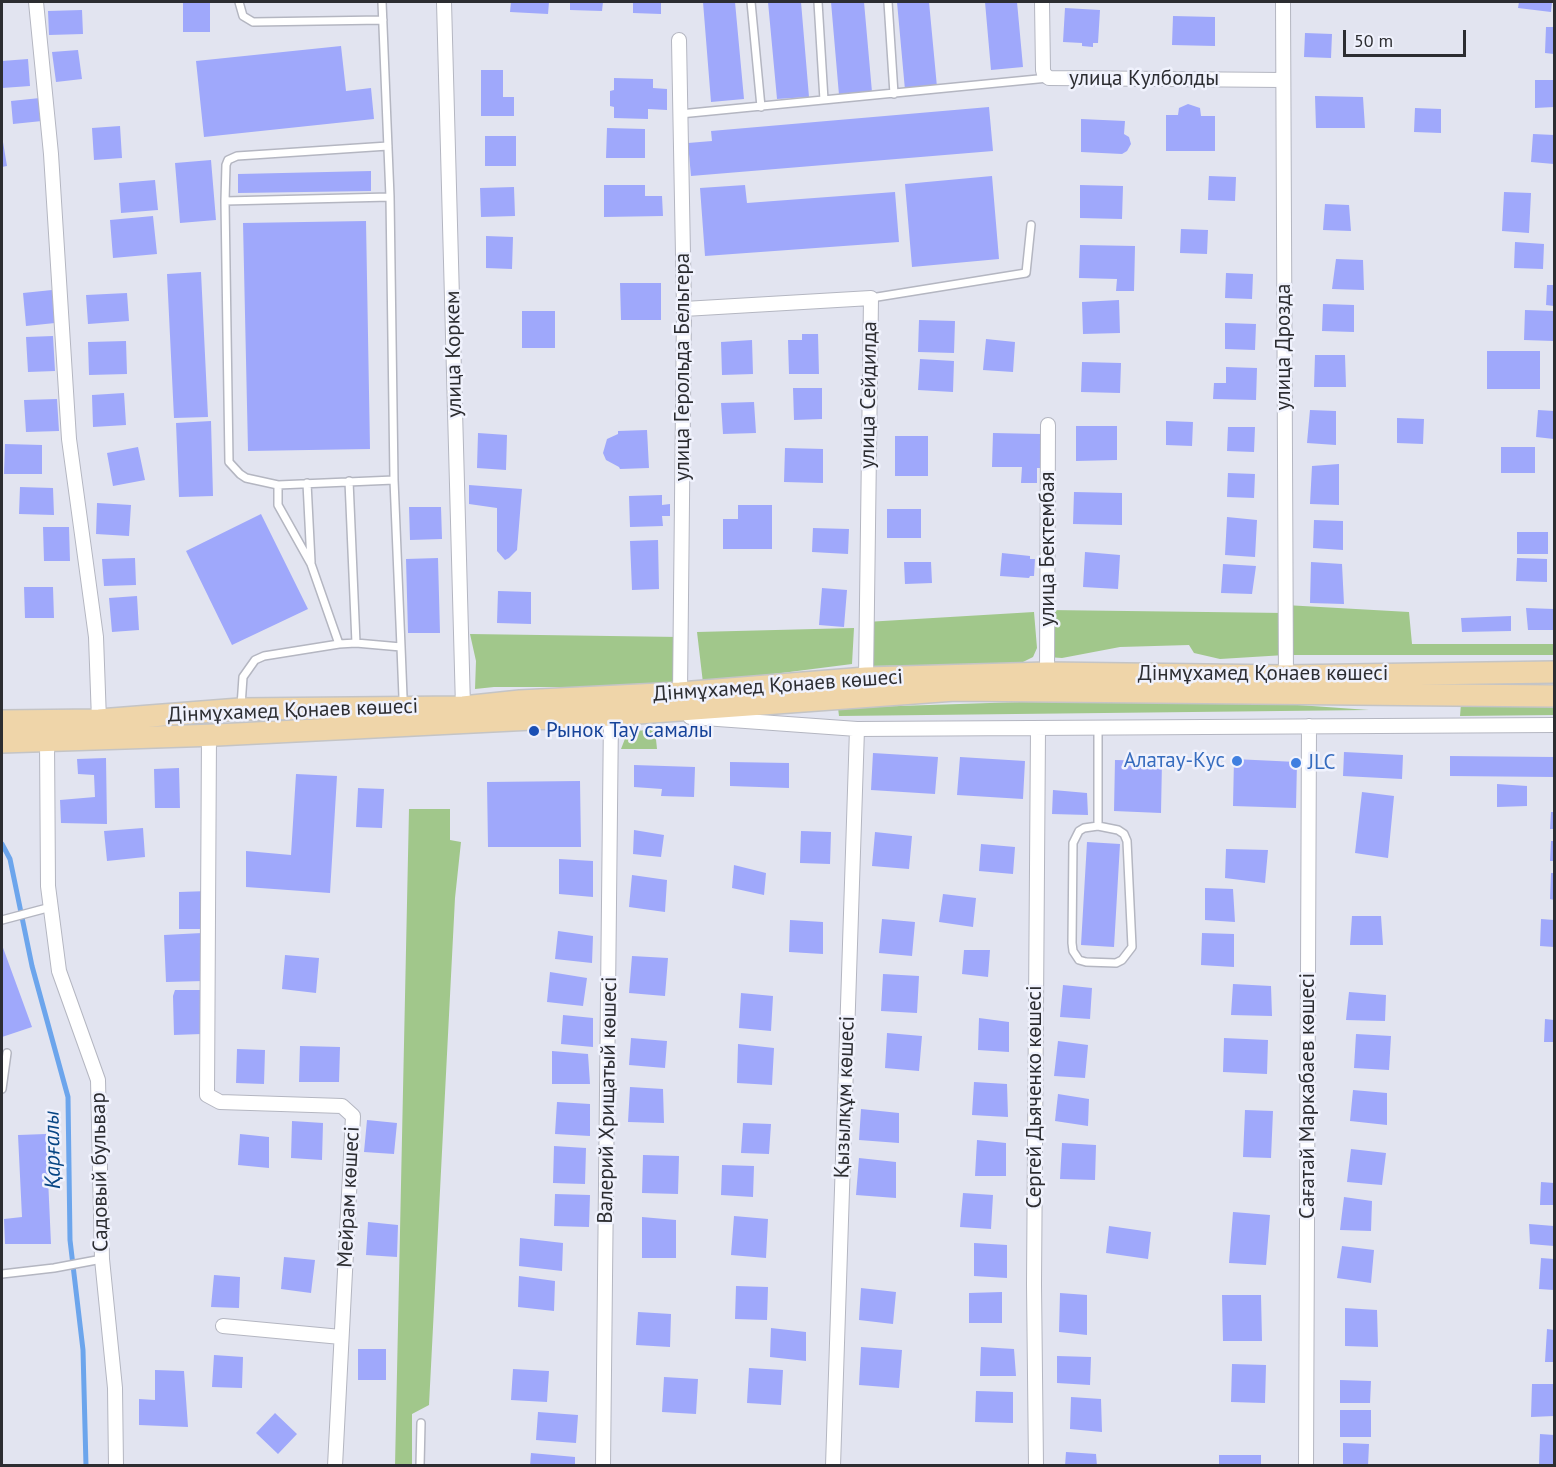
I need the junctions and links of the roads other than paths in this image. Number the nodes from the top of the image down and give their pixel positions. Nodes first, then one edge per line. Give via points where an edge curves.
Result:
1 (36, 2) edge
2 (239, 2) edge
3 (382, 2) edge
4 (444, 2) edge
5 (751, 2) edge
6 (818, 2) edge
7 (888, 2) edge
8 (1042, 2) edge
9 (1283, 2) edge
10 (383, 20) junction
11 (679, 40) dead end
12 (1049, 78) junction
13 (1282, 80) junction
14 (894, 94) junction
15 (824, 100) junction
16 (760, 107) junction
17 (680, 114) junction
18 (388, 146) junction
19 (390, 197) junction
20 (225, 201) junction
21 (1031, 225) dead end
22 (871, 298) junction
23 (684, 309) junction
24 (1048, 425) dead end
25 (394, 480) junction
26 (349, 481) junction
27 (307, 483) junction
28 (278, 485) junction
29 (311, 564) junction
30 (356, 643) junction
31 (339, 644) junction
32 (401, 647) junction
33 (1554, 672) edge
34 (1047, 673) junction
35 (866, 678) junction
36 (1286, 684) junction
37 (680, 693) junction
38 (1554, 696) edge
39 (463, 707) junction
40 (240, 708) junction
41 (646, 713) junction
42 (404, 717) junction
43 (99, 720) junction
44 (2, 721) edge
45 (612, 725) junction
46 (1554, 725) edge
47 (1309, 726) junction
48 (857, 729) junction
49 (1038, 729) junction
50 (1098, 729) junction
51 (209, 735) junction
52 (47, 741) junction
53 (2, 742) edge
54 (1098, 826) junction
55 (51, 907) junction
56 (5, 919) edge
57 (7, 1053) dead end
58 (2, 1089) edge
59 (102, 1259) junction
60 (2, 1275) edge
61 (223, 1326) dead end
62 (341, 1337) junction
63 (421, 1423) dead end
64 (116, 1466) edge
65 (335, 1466) edge
66 (420, 1466) edge
67 (603, 1466) edge
68 (833, 1466) edge
69 (1036, 1466) edge
70 (1306, 1466) edge

1 - 43 street via 51,154 69,439 96,637
2 - 10 lane via 243,16 253,22
3 - 10 lane
4 - 39 street, улица Коркем
5 - 16 lane
6 - 15 lane
7 - 14 lane
8 - 12 street, улица Кулболды via 1043,70
9 - 13 street, улица Дрозда
10 - 18 lane
11 - 17 street, улица Герольда Бельгера
12 - 13 street, улица Кулболды
12 - 14 lane
13 - 36 street, улица Дрозда
14 - 15 lane
15 - 16 lane
16 - 17 lane
17 - 23 street, улица Герольда Бельгера
18 - 19 lane
18 - 20 lane via 237,156 226,165
19 - 20 lane
19 - 25 lane
20 - 28 lane via 230,462 246,478
21 - 22 lane via 1026,273
22 - 23 street, улица Сейдилда
22 - 35 street, улица Сейдилда
23 - 37 street, улица Герольда Бельгера
24 - 34 street, улица Бектембая
25 - 26 lane
25 - 32 lane
26 - 27 lane
26 - 30 lane
27 - 28 lane
27 - 29 lane
28 - 29 lane via 278,505
29 - 31 lane
30 - 31 lane
30 - 32 lane
31 - 40 lane via 255,660 243,677
32 - 42 lane
33 - 36 main road, Дінмұхамед Қонаев көшесі
34 - 35 main road, Дінмұхамед Қонаев көшесі
34 - 36 main road, Дінмұхамед Қонаев көшесі
35 - 37 main road, Дінмұхамед Қонаев көшесі
36 - 38 main road, Дінмұхамед Қонаев көшесі
36 - 41 main road, Дінмұхамед Қонаев көшесі via 955,690
37 - 39 main road, Дінмұхамед Қонаев көшесі
39 - 42 main road, Дінмұхамед Қонаев көшесі
40 - 42 main road, Дінмұхамед Қонаев көшесі
40 - 43 main road, Дінмұхамед Қонаев көшесі
41 - 45 main road, Дінмұхамед Қонаев көшесі
41 - 48 street
42 - 45 main road, Дінмұхамед Қонаев көшесі
42 - 51 main road, Дінмұхамед Қонаев көшесі
43 - 44 main road, Дінмұхамед Қонаев көшесі
45 - 67 street, Валерий Хрищатый көшесі
46 - 47 street
47 - 50 street
47 - 70 street, Сағатай Маркабаев көшесі
48 - 49 street
48 - 68 street, Қызылқұм көшесі
49 - 50 street
49 - 69 street, Сергей Дьяченко көшесі
50 - 54 lane
51 - 52 main road, Дінмұхамед Қонаев көшесі
51 - 62 street, Мейрам көшесі via 207,1095 220,1102 342,1106 353,1116
52 - 53 main road, Дінмұхамед Қонаев көшесі
52 - 55 street, Садовый бульвар
54 - 54 lane via 1079,831 1073,843 1073,951 1086,962 1116,963 1131,946 1127,841 1118,830
55 - 56 lane
55 - 59 street, Садовый бульвар via 59,971 98,1080
57 - 58 lane
59 - 60 lane
59 - 64 street, Садовый бульвар via 115,1388
61 - 62 street
62 - 65 street, Мейрам көшесі
63 - 66 lane

